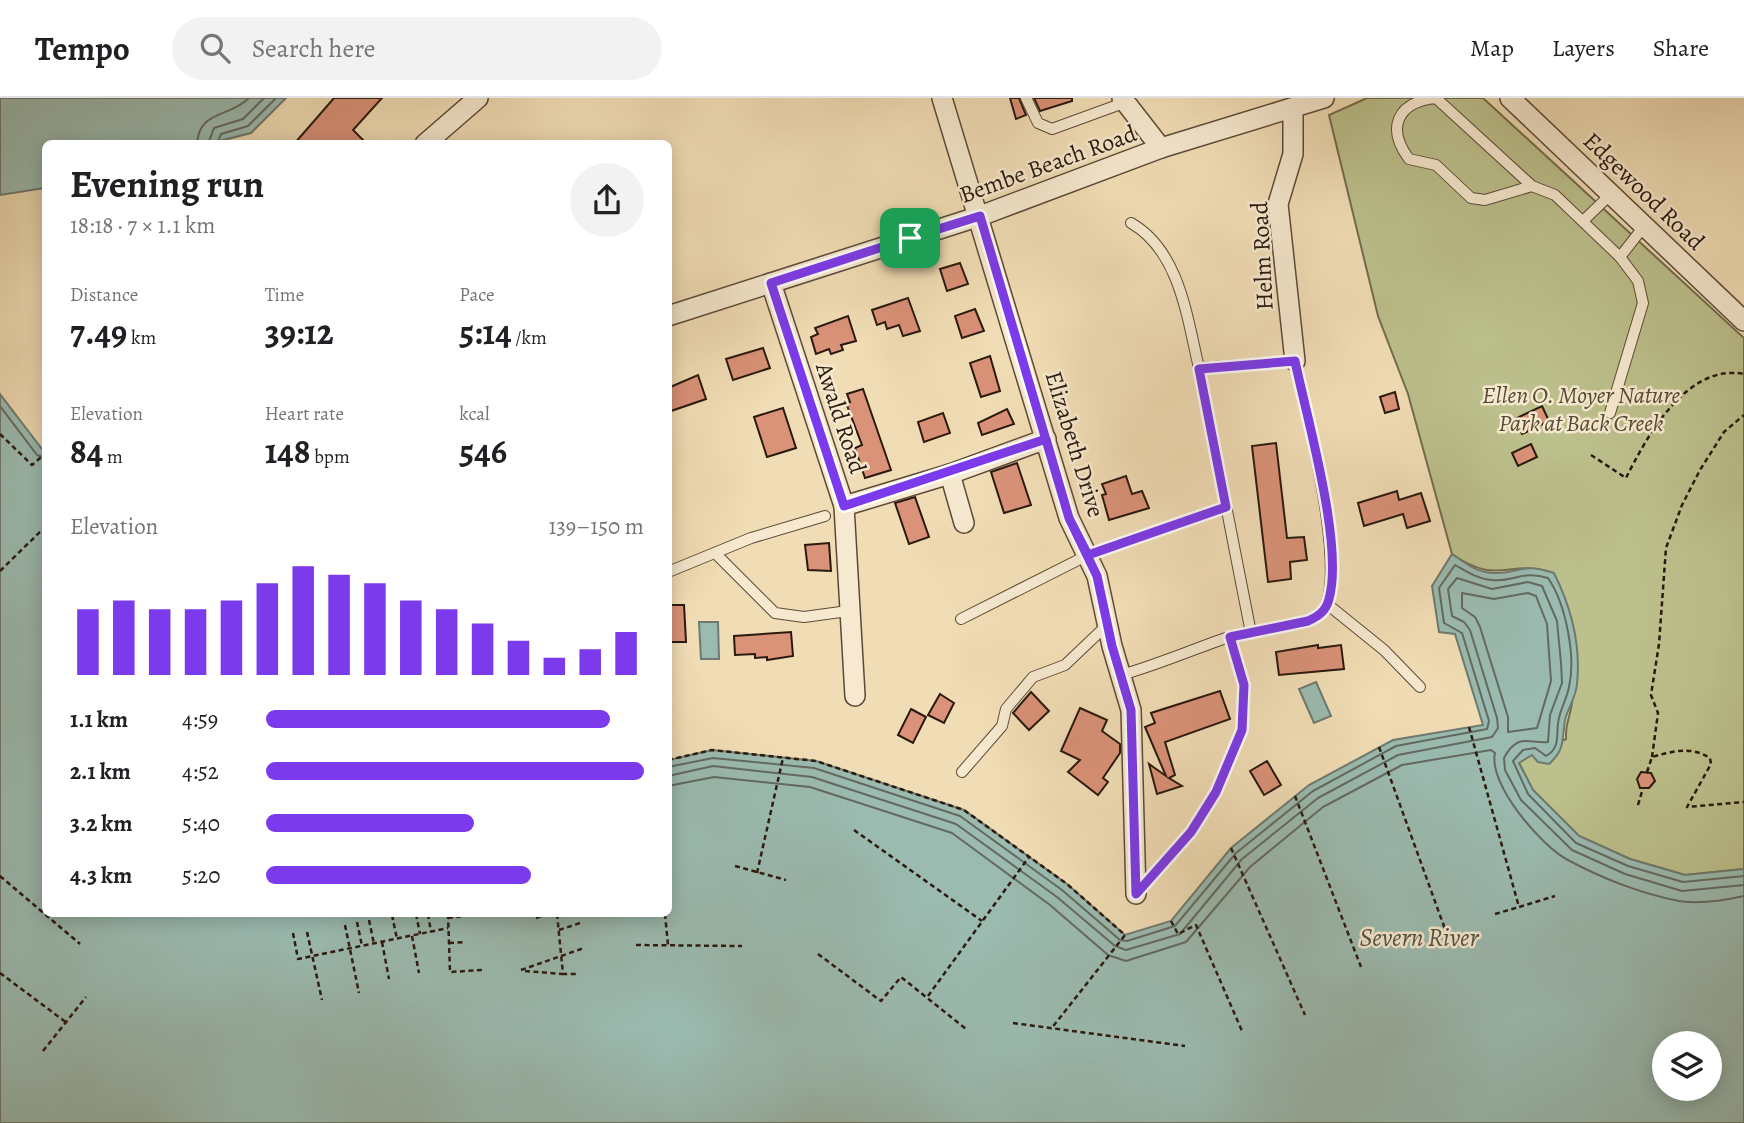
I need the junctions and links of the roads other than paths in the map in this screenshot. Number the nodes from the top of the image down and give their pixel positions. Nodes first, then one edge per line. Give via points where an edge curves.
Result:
1 (478, 98) edge
2 (942, 98) edge
3 (1026, 98) edge
4 (1510, 98) edge
5 (1124, 100) edge
6 (1307, 102) edge
7 (430, 140) edge
8 (1161, 148) junction
9 (1532, 186) junction
10 (1612, 193) junction
11 (980, 216) junction
12 (1583, 221) junction
13 (1131, 223) dead end
14 (1645, 224) junction
15 (1619, 257) junction
16 (771, 283) junction
17 (672, 315) edge
18 (1743, 319) edge
19 (1295, 361) junction
20 (1199, 369) junction
21 (1611, 413) dead end
22 (1046, 439) junction
23 (950, 474) junction
24 (844, 506) junction
25 (1226, 507) junction
26 (825, 516) dead end
27 (964, 523) dead end
28 (715, 553) junction
29 (1088, 555) junction
30 (672, 570) edge
31 (1327, 604) junction
32 (848, 611) junction
33 (961, 619) dead end
34 (1108, 624) junction
35 (1251, 633) junction
36 (1230, 637) junction
37 (1121, 675) junction
38 (1420, 687) dead end
39 (855, 696) dead end
40 (962, 772) dead end
41 (1136, 894) joint

1 - 7 street
2 - 11 street, Elizabeth Drive
3 - 5 lane via 1038,123 1052,129
4 - 10 street, Edgewood Road
5 - 8 street
6 - 8 street, Bembe Beach Road
6 - 19 street, Helm Road via 1279,204
8 - 11 street, Bembe Beach Road
9 - 9 lane via 1436,98 1410,105 1400,117 1396,129 1399,145 1409,159 1436,165 1471,198 1485,200
9 - 12 lane via 1555,195
10 - 12 lane
10 - 14 street, Edgewood Road
11 - 16 street, Bembe Beach Road
11 - 22 street, Elizabeth Drive
12 - 15 lane
13 - 20 lane via 1148,233 1176,279
14 - 15 lane
14 - 18 street, Edgewood Road
15 - 21 lane via 1638,281 1643,303
16 - 17 street, Bembe Beach Road
16 - 24 street, Awald Road
19 - 20 lane
19 - 31 lane via 1331,532
20 - 25 lane
22 - 23 street
22 - 29 street, Elizabeth Drive via 1069,518
23 - 24 street
23 - 27 street
24 - 32 street, Awald Road
25 - 29 lane
25 - 35 lane
26 - 28 lane
28 - 30 lane
28 - 32 lane via 775,613 804,617
29 - 33 lane
29 - 34 street, Elizabeth Drive
31 - 35 lane via 1319,616 1308,621
31 - 38 lane via 1384,650
32 - 39 street, Awald Road
34 - 37 street, Elizabeth Drive
34 - 40 lane via 1065,665 1033,677 1006,709 1002,726
35 - 36 lane
36 - 37 lane
36 - 41 lane via 1244,685 1242,730 1216,792 1191,832
37 - 41 street, Elizabeth Drive via 1133,727

